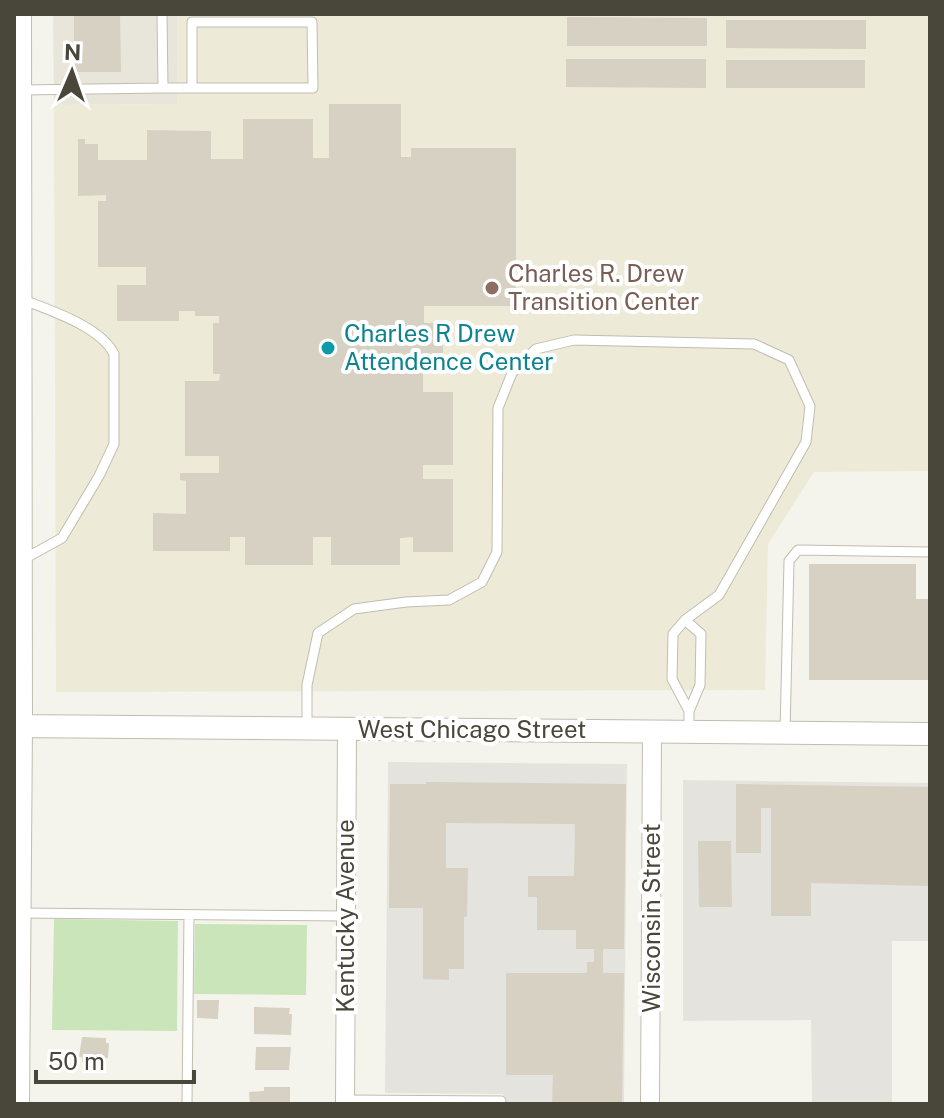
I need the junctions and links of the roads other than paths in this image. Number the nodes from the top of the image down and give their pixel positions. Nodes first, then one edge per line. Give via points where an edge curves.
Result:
1 (20, 14) edge
2 (162, 14) edge
3 (192, 87) junction
4 (163, 88) junction
5 (21, 90) junction
6 (17, 215) edge
7 (21, 299) junction
8 (18, 464) edge
9 (930, 552) edge
10 (21, 561) junction
11 (18, 591) edge
12 (685, 620) junction
13 (689, 721) junction
14 (18, 726) edge
15 (307, 729) junction
16 (347, 729) junction
17 (652, 731) junction
18 (785, 732) junction
19 (930, 734) edge
20 (20, 913) junction
21 (189, 915) junction
22 (346, 916) junction
23 (17, 1089) edge
24 (501, 1101) dead end
25 (345, 1102) edge
26 (187, 1104) edge
27 (650, 1104) edge

1 - 5 street
2 - 4 lane
3 - 3 lane via 313,88 312,22 192,22
3 - 4 lane
4 - 5 lane
5 - 6 street
6 - 7 street
7 - 8 street
7 - 10 lane via 72,319 110,345 114,444 62,538
8 - 10 street
9 - 18 lane via 798,550 789,561
10 - 11 street
11 - 14 street
12 - 13 lane via 673,634 672,679
12 - 13 lane via 701,634 700,685
12 - 15 lane via 719,595 806,442 810,406 789,360 754,344 574,340 536,349 512,373 498,408 497,552 482,582 449,600 354,609 318,633 307,685
13 - 17 street, West Chicago Street
13 - 18 street, West Chicago Street
14 - 15 street, West Chicago Street
14 - 20 street
15 - 16 street, West Chicago Street
16 - 17 street, West Chicago Street
16 - 22 street, Kentucky Avenue
17 - 27 street, Wisconsin Street
18 - 19 street, West Chicago Street
20 - 21 lane
20 - 23 street
21 - 22 lane
21 - 26 lane
22 - 25 street, Kentucky Avenue
24 - 25 lane

